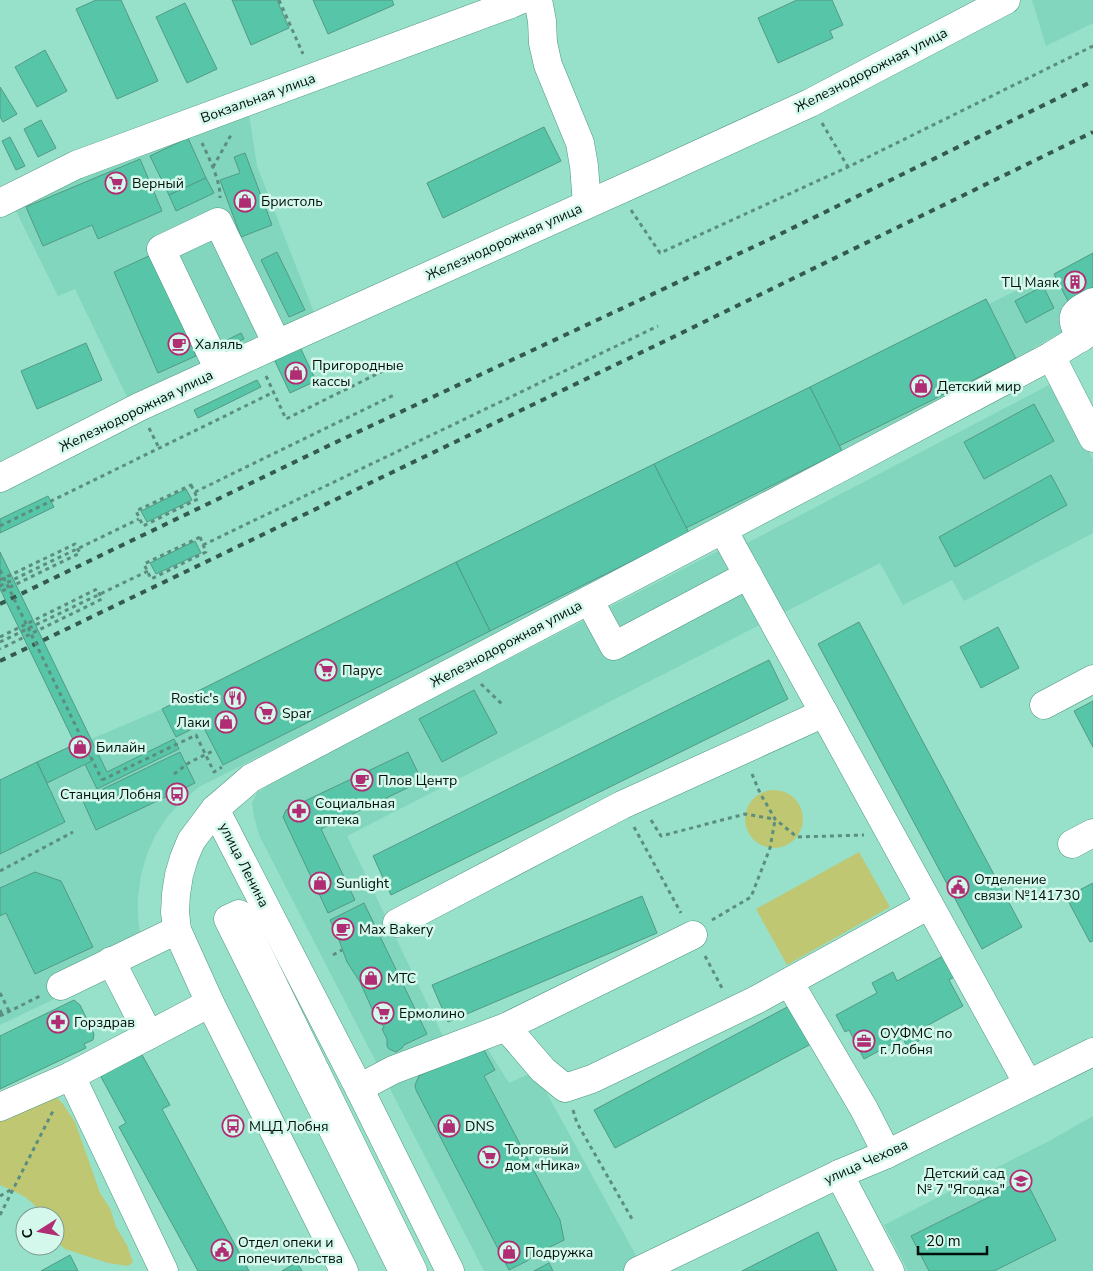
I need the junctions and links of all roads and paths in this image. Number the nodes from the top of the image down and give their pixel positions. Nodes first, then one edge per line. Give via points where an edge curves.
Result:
1 (279, 0) edge
2 (520, 0) edge
3 (538, 0) edge
4 (1006, 0) edge
5 (1093, 46) edge
6 (314, 78) junction
7 (810, 103) junction
8 (193, 122) junction
9 (848, 167) junction
10 (618, 191) junction
11 (0, 203) edge
12 (587, 204) junction
13 (218, 222) junction
14 (1093, 302) edge
15 (658, 326) dead end
16 (1087, 334) edge
17 (277, 344) junction
18 (1052, 356) junction
19 (219, 370) junction
20 (385, 370) dead end
21 (274, 392) dead end
22 (396, 394) dead end
23 (277, 400) dead end
24 (1093, 438) edge
25 (0, 478) edge
26 (194, 492) junction
27 (139, 519) junction
28 (0, 526) edge
29 (723, 530) junction
30 (203, 545) junction
31 (77, 549) junction
32 (0, 570) edge
33 (148, 571) junction
34 (748, 575) junction
35 (0, 580) edge
36 (6, 583) junction
37 (0, 586) edge
38 (0, 592) edge
39 (100, 594) junction
40 (590, 600) junction
41 (28, 629) junction
42 (0, 637) edge
43 (0, 642) edge
44 (0, 649) edge
45 (477, 680) dead end
46 (1093, 680) edge
47 (503, 705) dead end
48 (1044, 705) dead end
49 (824, 712) junction
50 (215, 750) dead end
51 (206, 755) junction
52 (223, 767) dead end
53 (174, 774) dead end
54 (760, 793) dead end
55 (630, 802) junction
56 (215, 808) junction
57 (775, 819) junction
58 (886, 825) junction
59 (73, 832) dead end
60 (0, 871) edge
61 (929, 905) junction
62 (397, 923) dead end
63 (177, 930) junction
64 (692, 933) junction
65 (342, 950) dead end
66 (333, 955) dead end
67 (111, 961) junction
68 (789, 982) junction
69 (61, 986) joint
70 (0, 993) edge
71 (210, 1003) junction
72 (0, 1010) edge
73 (734, 1010) junction
74 (9, 1011) junction
75 (1, 1015) edge
76 (506, 1027) junction
77 (149, 1035) junction
78 (1093, 1052) edge
79 (71, 1076) junction
80 (1028, 1084) junction
81 (359, 1088) junction
82 (565, 1088) junction
83 (0, 1107) edge
84 (54, 1110) dead end
85 (887, 1154) junction
86 (839, 1174) junction
87 (14, 1188) junction
88 (0, 1196) edge
89 (0, 1215) edge
90 (632, 1219) dead end
91 (164, 1271) edge
92 (344, 1271) edge
93 (403, 1271) edge
94 (413, 1271) edge
95 (450, 1271) edge
96 (638, 1271) edge
97 (890, 1271) edge

1 - 6 path
2 - 6 street, Вокзальная улица
3 - 12 street via 542,43 548,65 580,143
4 - 7 street, Железнодорожная улица
5 - 9 path
6 - 8 street, Вокзальная улица
7 - 9 path
7 - 10 street, Железнодорожная улица
8 - 11 street, Вокзальная улица via 76,166
8 - 13 path via 220,192
9 - 10 path via 660,253
10 - 12 street, Железнодорожная улица
12 - 17 street, Железнодорожная улица
13 - 17 street
13 - 19 street via 161,249
14 - 16 street via 1073,318 1076,329
15 - 30 path
16 - 18 street, Железнодорожная улица
17 - 19 street, Железнодорожная улица
18 - 24 street
18 - 29 street, Железнодорожная улица
19 - 25 street, Железнодорожная улица
20 - 23 path via 286,418
21 - 28 path
22 - 26 path
26 - 27 path via 191,485 136,512
26 - 27 path via 198,499 143,526
27 - 31 path
29 - 34 street
29 - 40 street, Железнодорожная улица
30 - 33 path via 206,552 152,579
30 - 33 path via 200,537 144,564
31 - 35 path via 75,544
31 - 36 path
31 - 38 path via 80,554
32 - 36 path, bridge
33 - 39 path
34 - 40 street via 614,646
34 - 49 street
36 - 37 path
36 - 41 path, bridge
39 - 41 path
39 - 42 path via 97,589
39 - 44 path via 102,599
40 - 56 street, Железнодорожная улица via 251,778
41 - 43 path
41 - 51 path, bridge via 102,780 196,735
45 - 47 path
46 - 48 street
49 - 55 street
49 - 58 street
50 - 51 path
51 - 52 path via 214,772
51 - 53 path
54 - 57 path
55 - 57 path via 661,836 745,814
55 - 62 street
55 - 64 path
56 - 63 street, улица Ленина via 191,841 184,858 176,894
56 - 81 street, улица Ленина
57 - 58 path via 797,837 868,835
57 - 64 path via 770,848 750,897
58 - 61 street
59 - 60 path
61 - 68 street
61 - 80 street
63 - 67 street
63 - 71 street, улица Ленина
64 - 73 path
64 - 76 street
65 - 66 path
67 - 69 street
67 - 77 street
68 - 73 street
68 - 85 street
69 - 74 path
70 - 74 path
71 - 77 street
71 - 92 street, улица Ленина
72 - 75 path
73 - 82 street via 592,1080
74 - 75 path
76 - 81 street via 393,1070
76 - 82 street via 543,1070
77 - 79 street
78 - 80 street, улица Чехова
79 - 83 street
79 - 91 street
80 - 85 street, улица Чехова
81 - 95 street, улица Ленина
82 - 90 path via 578,1123
84 - 87 path
85 - 86 street, улица Чехова
86 - 96 street, улица Чехова
86 - 97 street
87 - 88 path
87 - 89 path
93 - 94 street via 228,919 239,914

